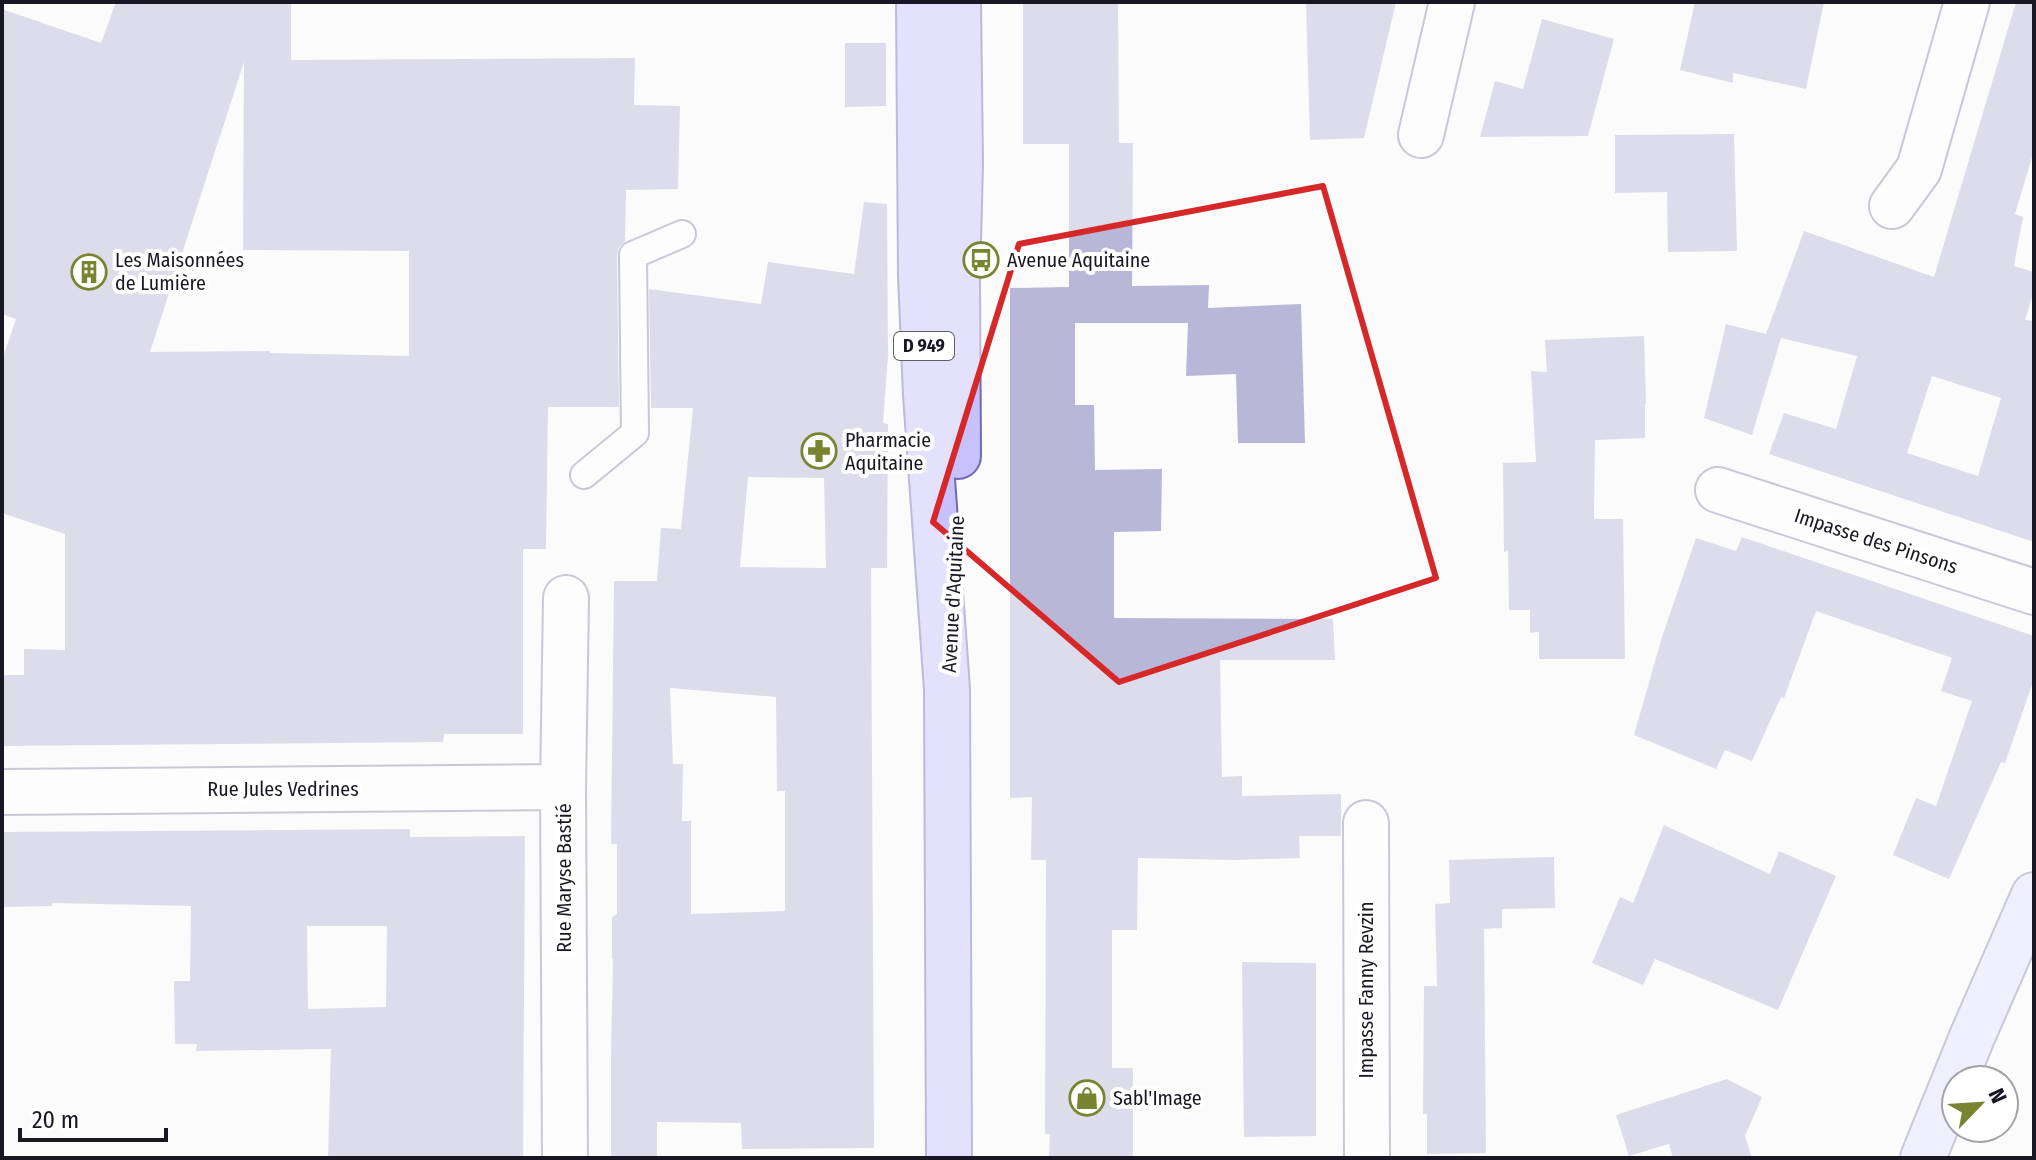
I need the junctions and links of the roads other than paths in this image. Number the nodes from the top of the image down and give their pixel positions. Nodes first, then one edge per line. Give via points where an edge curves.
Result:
1 (919, 2) edge
2 (958, 2) edge
3 (1452, 2) edge
4 (1967, 2) edge
5 (1421, 135) dead end
6 (1892, 206) dead end
7 (682, 234) dead end
8 (584, 475) dead end
9 (1718, 490) dead end
10 (2034, 592) edge
11 (566, 598) dead end
12 (947, 689) junction
13 (563, 787) junction
14 (2, 792) edge
15 (1366, 823) dead end
16 (2034, 895) edge
17 (565, 1158) edge
18 (949, 1158) edge
19 (1367, 1158) edge
20 (1923, 1158) edge

1 - 12 main road, Avenue d'Aquitaine / D 949 via 922,305
2 - 12 main road, Avenue d'Aquitaine / D 949 via 959,572
3 - 5 street
4 - 6 street via 1919,169
7 - 8 lane via 633,255 635,433
9 - 10 street, Impasse des Pinsons
11 - 13 street, Rue Maryse Bastié
12 - 18 main road, D 949
13 - 14 street, Rue Jules Vedrines
13 - 17 street, Rue Maryse Bastié
15 - 19 street, Impasse Fanny Revzin
16 - 20 street

